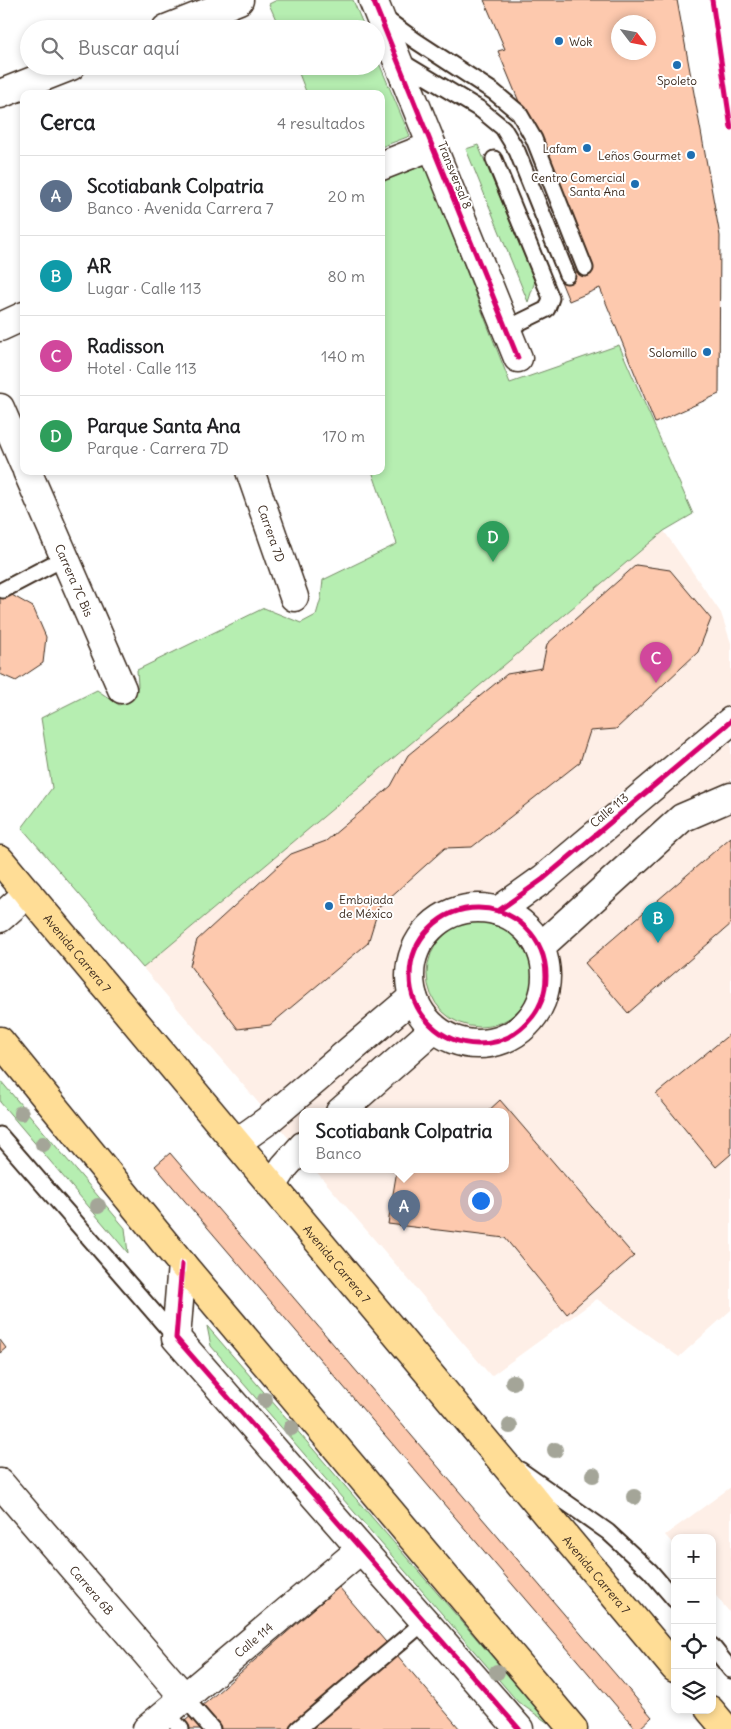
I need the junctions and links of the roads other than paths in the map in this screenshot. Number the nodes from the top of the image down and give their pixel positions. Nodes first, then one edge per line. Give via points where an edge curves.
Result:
1 (239, 0) edge
2 (376, 7) edge
3 (189, 20) edge
4 (381, 20) edge
5 (385, 30) edge
6 (396, 59) junction
7 (48, 75) edge
8 (0, 94) edge
9 (432, 146) junction
10 (494, 159) dead end
11 (385, 164) edge
12 (585, 268) dead end
13 (567, 276) dead end
14 (20, 318) edge
15 (0, 327) edge
16 (506, 329) junction
17 (518, 358) dead end
18 (0, 408) edge
19 (20, 455) edge
20 (29, 475) edge
21 (251, 475) edge
22 (64, 558) junction
23 (3, 590) dead end
24 (294, 596) dead end
25 (122, 690) dead end
26 (731, 721) edge
27 (731, 797) edge
28 (0, 860) edge
29 (28, 893) junction
30 (498, 911) junction
31 (0, 918) edge
32 (540, 947) junction
33 (413, 997) junction
34 (434, 1029) junction
35 (0, 1041) edge
36 (345, 1108) edge
37 (0, 1135) edge
38 (234, 1139) junction
39 (299, 1150) edge
40 (272, 1186) junction
41 (182, 1264) junction
42 (176, 1338) junction
43 (493, 1452) junction
44 (0, 1483) edge
45 (360, 1550) junction
46 (671, 1595) edge
47 (424, 1622) junction
48 (716, 1651) edge
49 (671, 1663) edge
50 (731, 1670) edge
51 (713, 1714) edge
52 (170, 1717) edge
53 (212, 1729) edge
54 (298, 1729) edge
55 (519, 1729) edge
56 (573, 1729) edge
57 (726, 1729) edge

1 - 3 street
2 - 4 street, Transversal 8
2 - 12 lane via 416,41 494,92 519,113 534,138
5 - 6 street, Transversal 8
6 - 9 street, Transversal 8
6 - 13 lane via 481,110 503,128 517,151
7 - 8 street
9 - 11 street
9 - 16 street, Transversal 8
10 - 16 lane via 552,298 548,309
14 - 15 street
16 - 17 street, Transversal 8
18 - 19 street
20 - 22 street, Carrera 7C Bis
21 - 24 street, Carrera 7D
22 - 23 lane
22 - 25 street, Carrera 7C Bis
26 - 30 street, Calle 113 via 543,879
27 - 32 street via 682,818
28 - 29 main road, Avenida Carrera 7
29 - 31 street
29 - 38 main road, Avenida Carrera 7
30 - 32 street via 530,931
30 - 33 street via 479,908 459,911 441,919 428,931 412,962
32 - 34 street via 546,966 546,986 540,1005 529,1022 514,1035 474,1045 453,1040
33 - 34 street via 421,1015
33 - 38 street via 268,1121 246,1136
34 - 36 street
35 - 41 main road
37 - 42 lane
38 - 40 main road, Avenida Carrera 7
39 - 40 street
40 - 43 main road, Avenida Carrera 7
41 - 42 street
41 - 56 main road
42 - 45 street
43 - 46 lane via 608,1532
43 - 49 main road, Avenida Carrera 7
44 - 52 street, Carrera 6B
45 - 47 street
45 - 52 street, Calle 114
47 - 54 lane
47 - 55 street
48 - 50 lane
51 - 57 main road
52 - 53 lane

